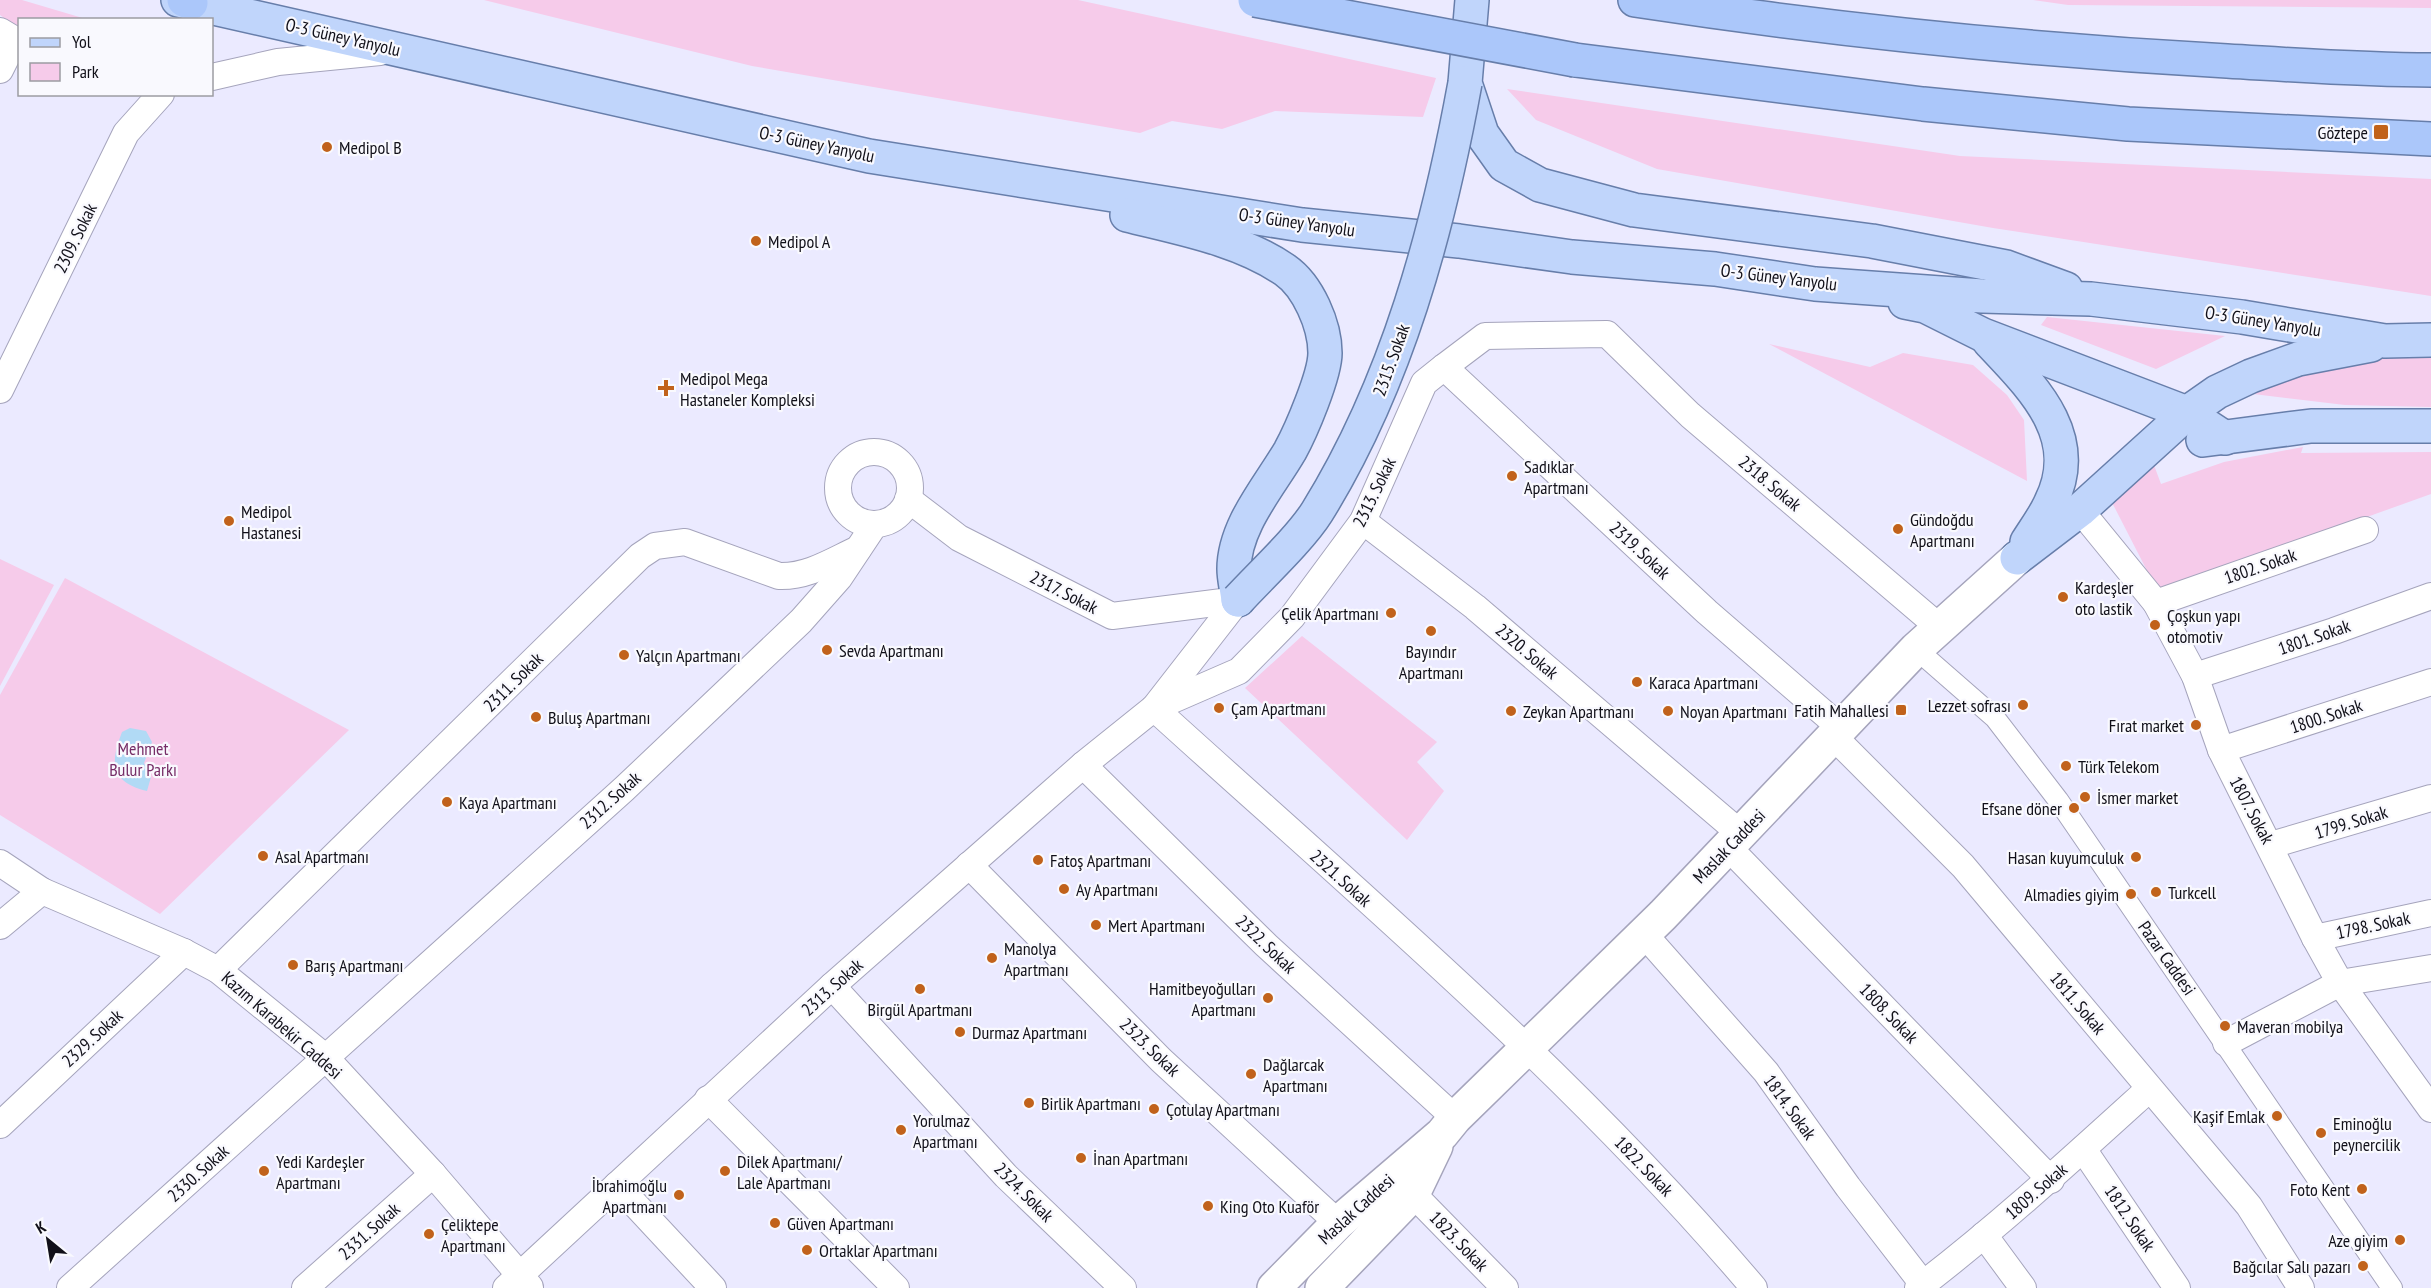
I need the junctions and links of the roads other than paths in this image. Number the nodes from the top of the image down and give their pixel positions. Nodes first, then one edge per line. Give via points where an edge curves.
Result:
1 (1255, 0) edge
2 (1472, 0) edge
3 (1635, 0) edge
4 (184, 1) edge
5 (8, 36) edge
6 (402, 50) junction
7 (0, 70) edge
8 (2431, 70) edge
9 (213, 77) edge
10 (1465, 83) junction
11 (159, 96) edge
12 (2431, 139) edge
13 (1002, 176) junction
14 (1815, 284) junction
15 (2091, 299) junction
16 (1607, 334) joint
17 (1983, 335) junction
18 (2431, 340) edge
19 (2385, 341) junction
20 (1444, 367) junction
21 (0, 390) edge
22 (2187, 413) junction
23 (2431, 426) edge
24 (2225, 438) junction
25 (2150, 445) junction
26 (908, 499) junction
27 (2079, 510) junction
28 (1363, 521) junction
29 (874, 524) junction
30 (2365, 530) dead end
31 (858, 548) junction
32 (2017, 558) junction
33 (792, 576) junction
34 (2431, 596) edge
35 (1238, 600) junction
36 (2156, 603) junction
37 (801, 621) junction
38 (1927, 638) junction
39 (2195, 676) junction
40 (2431, 682) edge
41 (1154, 708) junction
42 (1837, 732) junction
43 (2221, 750) junction
44 (1083, 765) junction
45 (2431, 798) edge
46 (1734, 840) junction
47 (2271, 845) junction
48 (0, 864) edge
49 (969, 865) junction
50 (42, 891) junction
51 (2431, 913) edge
52 (0, 926) edge
53 (1644, 934) junction
54 (2315, 938) junction
55 (184, 952) junction
56 (2431, 968) edge
57 (218, 970) junction
58 (2340, 983) junction
59 (832, 986) junction
60 (2226, 1043) junction
61 (1529, 1048) junction
62 (325, 1057) junction
63 (2422, 1080) edge
64 (2149, 1089) junction
65 (708, 1099) junction
66 (2431, 1108) edge
67 (0, 1125) edge
68 (1448, 1126) junction
69 (2083, 1149) junction
70 (433, 1174) junction
71 (2051, 1180) junction
72 (616, 1185) junction
73 (1413, 1194) junction
74 (1338, 1223) junction
75 (1984, 1235) junction
76 (519, 1284) edge
77 (884, 1284) edge
78 (1922, 1287) edge
79 (70, 1288) edge
80 (305, 1288) edge
81 (713, 1288) edge
82 (1123, 1288) edge
83 (1274, 1288) edge
84 (1322, 1288) edge
85 (1505, 1288) edge
86 (1754, 1288) edge
87 (2023, 1288) edge
88 (2177, 1288) edge
89 (2301, 1288) edge
90 (2392, 1288) edge

1 - 12 highway, bridge via 1575,60 1923,104 2128,124
2 - 10 main road, 2315. Sokak
3 - 8 highway via 1945,41 2152,57
4 - 6 main road, O-3 Güney Yanyolu
5 - 7 street
6 - 9 street via 278,62
6 - 13 main road, O-3 Güney Yanyolu via 869,156
10 - 15 main road via 1482,134 1504,165 1540,185 1634,210 1872,241 2006,267
10 - 35 main road, 2315. Sokak, bridge via 1451,158 1410,309 1368,421 1316,514
11 - 21 street, 2309. Sokak via 126,133
13 - 14 main road, O-3 Güney Yanyolu via 1302,225 1572,257 1714,269
13 - 35 main road via 1077,204 1240,247 1285,270 1303,286 1317,313 1326,353 1318,386 1291,449 1240,535 1234,568
14 - 15 main road, O-3 Güney Yanyolu
14 - 17 main road via 1925,306
15 - 19 main road, O-3 Güney Yanyolu via 2242,317
16 - 20 street, 2313. Sokak via 1485,336
16 - 38 street, 2318. Sokak
17 - 22 main road
17 - 32 main road via 2047,407 2062,450 2060,477 2052,501
18 - 19 main road, O-3 Güney Yanyolu
19 - 22 main road via 2298,359 2217,392
20 - 28 street, 2313. Sokak via 1424,383
20 - 42 street, 2319. Sokak
22 - 24 main road
22 - 25 main road
23 - 24 main road via 2311,426
24 - 25 main road
25 - 27 main road
26 - 29 street via 901,512 889,521
26 - 29 street via 908,475 892,456 869,452 852,459 841,473 838,497 852,517
26 - 35 street, 2317. Sokak via 959,538 1112,616
27 - 32 main road
27 - 36 street, 1807. Sokak
28 - 41 street, 2313. Sokak via 1292,617 1239,671
28 - 46 street, 2320. Sokak via 1475,607
29 - 31 street, 2312. Sokak
30 - 36 street, 1802. Sokak
31 - 33 street, 2311. Sokak via 810,572
31 - 37 street, 2312. Sokak via 839,578
32 - 38 main road, Maslak Caddesi
33 - 37 street
33 - 57 street, 2311. Sokak via 779,576 685,542 655,546 640,556
34 - 39 street, 1801. Sokak
35 - 41 street, 2313. Sokak
36 - 39 street, 1807. Sokak
37 - 62 street, 2312. Sokak via 624,789
38 - 42 main road, Maslak Caddesi
38 - 60 street, Pazar Caddesi via 2058,800
39 - 43 street, 1807. Sokak
40 - 43 street, 1800. Sokak
41 - 44 street, 2313. Sokak
41 - 61 street, 2321. Sokak
42 - 46 main road, Maslak Caddesi
42 - 64 street, 1811. Sokak via 1963,866
43 - 47 street, 1807. Sokak
44 - 49 street, 2313. Sokak
44 - 68 street, 2322. Sokak
45 - 47 street, 1799. Sokak
46 - 53 main road, Maslak Caddesi
46 - 71 street, 1808. Sokak
47 - 54 street, 1807. Sokak
48 - 50 street, Kazım Karabekir Caddesi
49 - 59 street, 2313. Sokak
49 - 74 street, 2323. Sokak via 1161,1060
50 - 52 street
50 - 55 street, Kazım Karabekir Caddesi
51 - 54 street, 1798. Sokak
53 - 61 main road, Maslak Caddesi
53 - 78 street, 1814. Sokak via 1766,1072
54 - 58 street, 1807. Sokak
55 - 57 street, Kazım Karabekir Caddesi
55 - 67 street, 2329. Sokak
56 - 58 street
57 - 62 street, Kazım Karabekir Caddesi
58 - 60 street
58 - 63 street, 1807. Sokak
59 - 65 street, 2313. Sokak
59 - 82 street, 2324. Sokak via 1006,1176
60 - 90 street, Pazar Caddesi
61 - 68 main road, Maslak Caddesi
61 - 86 street, 1822. Sokak via 1690,1213
62 - 70 street, Kazım Karabekir Caddesi
62 - 79 street, 2330. Sokak
63 - 66 street, 1807. Sokak
64 - 69 street, 1809. Sokak
64 - 89 street, 1811. Sokak via 2249,1206
65 - 72 street, 2313. Sokak
65 - 77 street
68 - 73 main road, Maslak Caddesi
68 - 74 main road, Maslak Caddesi
69 - 71 street, 1809. Sokak
69 - 88 street, 1812. Sokak
70 - 76 street, Kazım Karabekir Caddesi
70 - 80 street, 2331. Sokak
71 - 75 street, 1809. Sokak
72 - 76 street, 2313. Sokak
72 - 81 street
73 - 84 main road, Maslak Caddesi
73 - 85 street, 1823. Sokak
74 - 83 main road, Maslak Caddesi
75 - 78 street, 1809. Sokak
75 - 87 street

